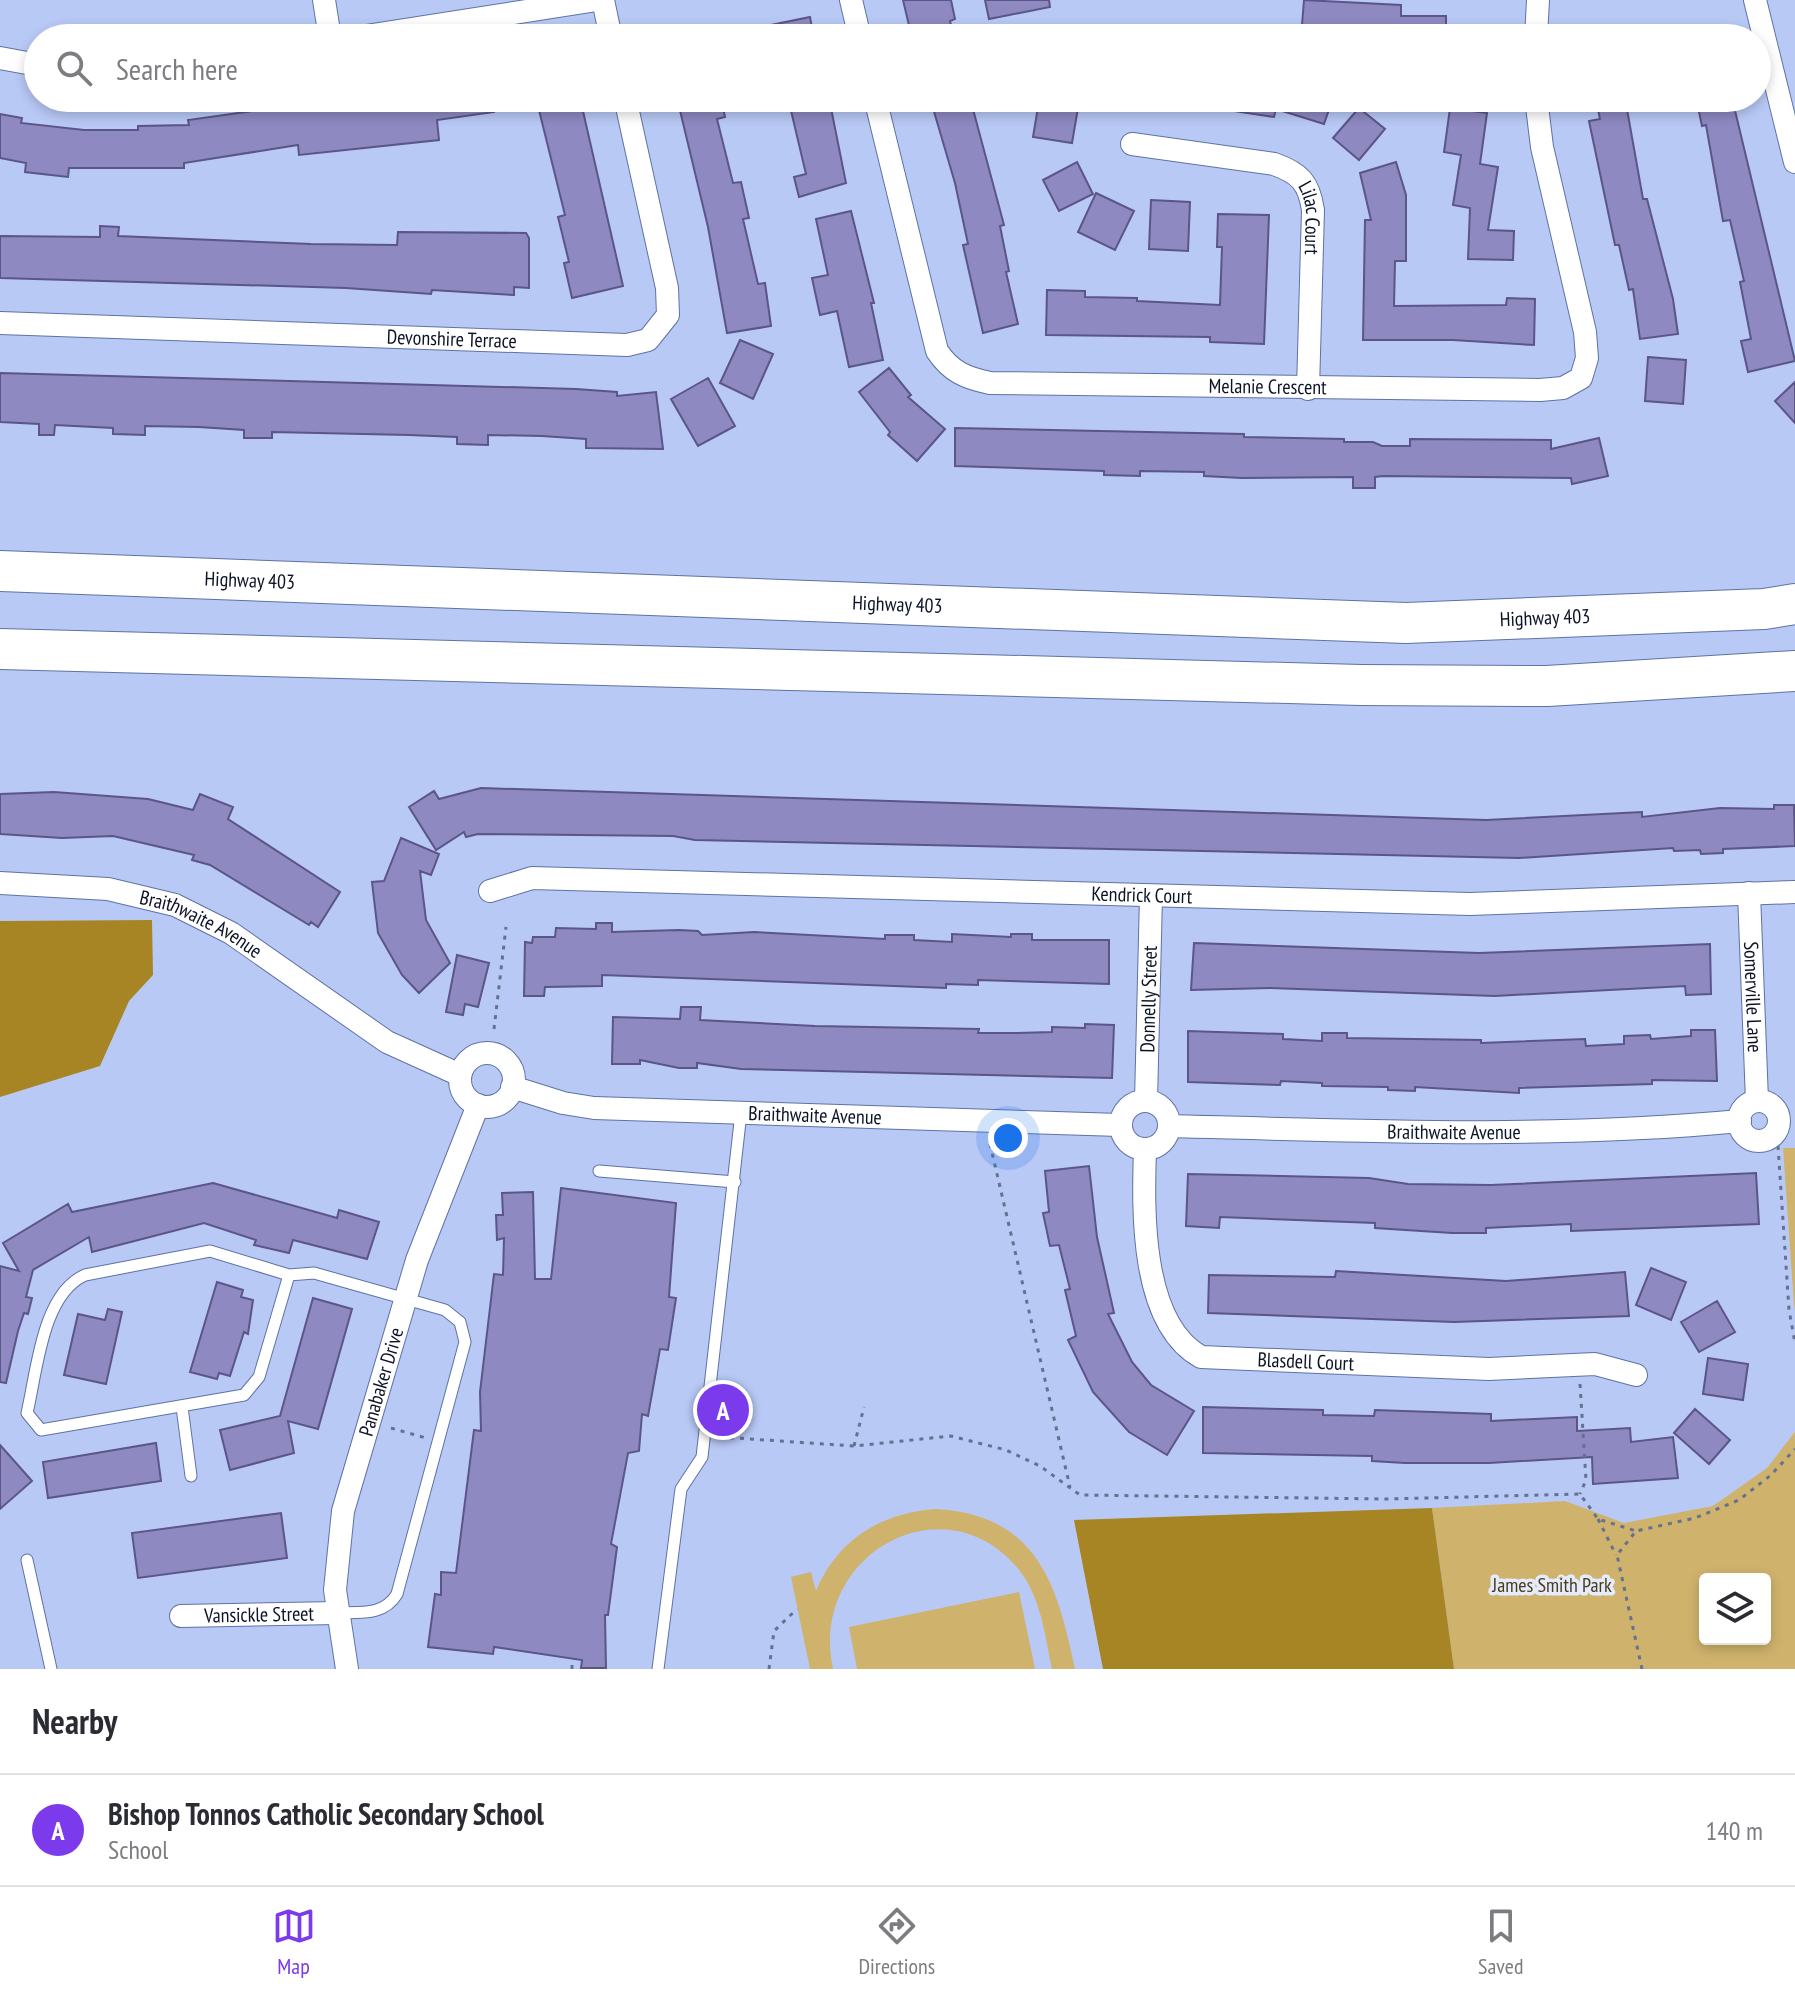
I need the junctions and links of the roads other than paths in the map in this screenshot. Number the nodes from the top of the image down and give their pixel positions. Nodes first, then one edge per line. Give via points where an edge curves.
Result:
1 (324, 0) edge
2 (600, 0) edge
3 (851, 0) edge
4 (1538, 0) edge
5 (1755, 0) edge
6 (328, 24) edge
7 (444, 24) edge
8 (607, 24) edge
9 (857, 24) edge
10 (1537, 24) edge
11 (1761, 24) edge
12 (0, 58) edge
13 (24, 62) edge
14 (1771, 65) edge
15 (628, 112) edge
16 (878, 112) edge
17 (1538, 112) edge
18 (1132, 144) dead end
19 (1795, 162) edge
20 (0, 323) edge
21 (1308, 389) junction
22 (0, 571) edge
23 (1795, 604) edge
24 (0, 649) edge
25 (1795, 671) edge
26 (0, 883) edge
27 (490, 891) dead end
28 (1795, 892) edge
29 (1749, 893) junction
30 (1151, 896) junction
31 (460, 1075) junction
32 (512, 1087) junction
33 (1146, 1101) junction
34 (1757, 1101) junction
35 (478, 1105) junction
36 (741, 1113) junction
37 (1787, 1119) edge
38 (1740, 1121) junction
39 (1120, 1125) junction
40 (1170, 1126) junction
41 (1145, 1149) junction
42 (599, 1171) dead end
43 (735, 1182) junction
44 (289, 1275) junction
45 (405, 1298) junction
46 (1636, 1375) dead end
47 (182, 1407) junction
48 (191, 1476) dead end
49 (27, 1560) dead end
50 (337, 1613) junction
51 (181, 1616) dead end
52 (51, 1669) edge
53 (347, 1669) edge
54 (658, 1669) edge

1 - 6 street
2 - 7 street
2 - 8 street
3 - 9 street
4 - 10 street
5 - 11 street
12 - 13 street
14 - 19 street
15 - 20 street, Devonshire Terrace via 667,288 668,315 648,340 627,345
16 - 21 street, Melanie Crescent via 937,351 946,366 990,383
17 - 21 street, Melanie Crescent via 1585,332 1587,358 1581,378 1563,388 1540,390
18 - 21 street, Lilac Court via 1274,164 1295,172 1310,188
22 - 23 highway, Highway 403 via 1406,623
24 - 25 highway via 1376,686 1547,686
26 - 31 street, Braithwaite Avenue via 108,889 175,905 231,933 387,1042
27 - 30 street, Kendrick Court via 532,878
28 - 29 street, Kendrick Court
29 - 30 street, Kendrick Court via 1505,904
29 - 34 street, Somerville Lane
30 - 33 street, Donnelly Street
31 - 32 street via 473,1057 493,1054 512,1070
31 - 35 street via 465,1096
32 - 35 street via 503,1101
32 - 36 street, Braithwaite Avenue via 594,1108
33 - 39 street via 1130,1106
33 - 40 street via 1165,1111
34 - 37 street
34 - 38 street via 1747,1106
35 - 45 street, Panabaker Drive
36 - 39 street, Braithwaite Avenue
36 - 43 lane
37 - 38 street via 1763,1140 1746,1136
38 - 40 street, Braithwaite Avenue via 1466,1135
39 - 41 street via 1130,1145
40 - 41 street via 1165,1140
41 - 46 street, Blasdell Court via 1143,1213 1160,1302 1170,1331 1201,1357 1489,1369 1595,1364
42 - 43 lane
43 - 54 lane via 702,1457 681,1489
44 - 45 lane via 314,1273
44 - 47 lane via 252,1389 238,1398
44 - 47 lane via 197,1251 85,1275 62,1290 52,1310 27,1413 34,1426 41,1430
45 - 50 street, Panabaker Drive via 343,1511
45 - 50 lane via 455,1317 465,1342 397,1594 380,1611
47 - 48 lane
49 - 52 lane
50 - 51 street, Vansickle Street
50 - 53 street, Panabaker Drive

